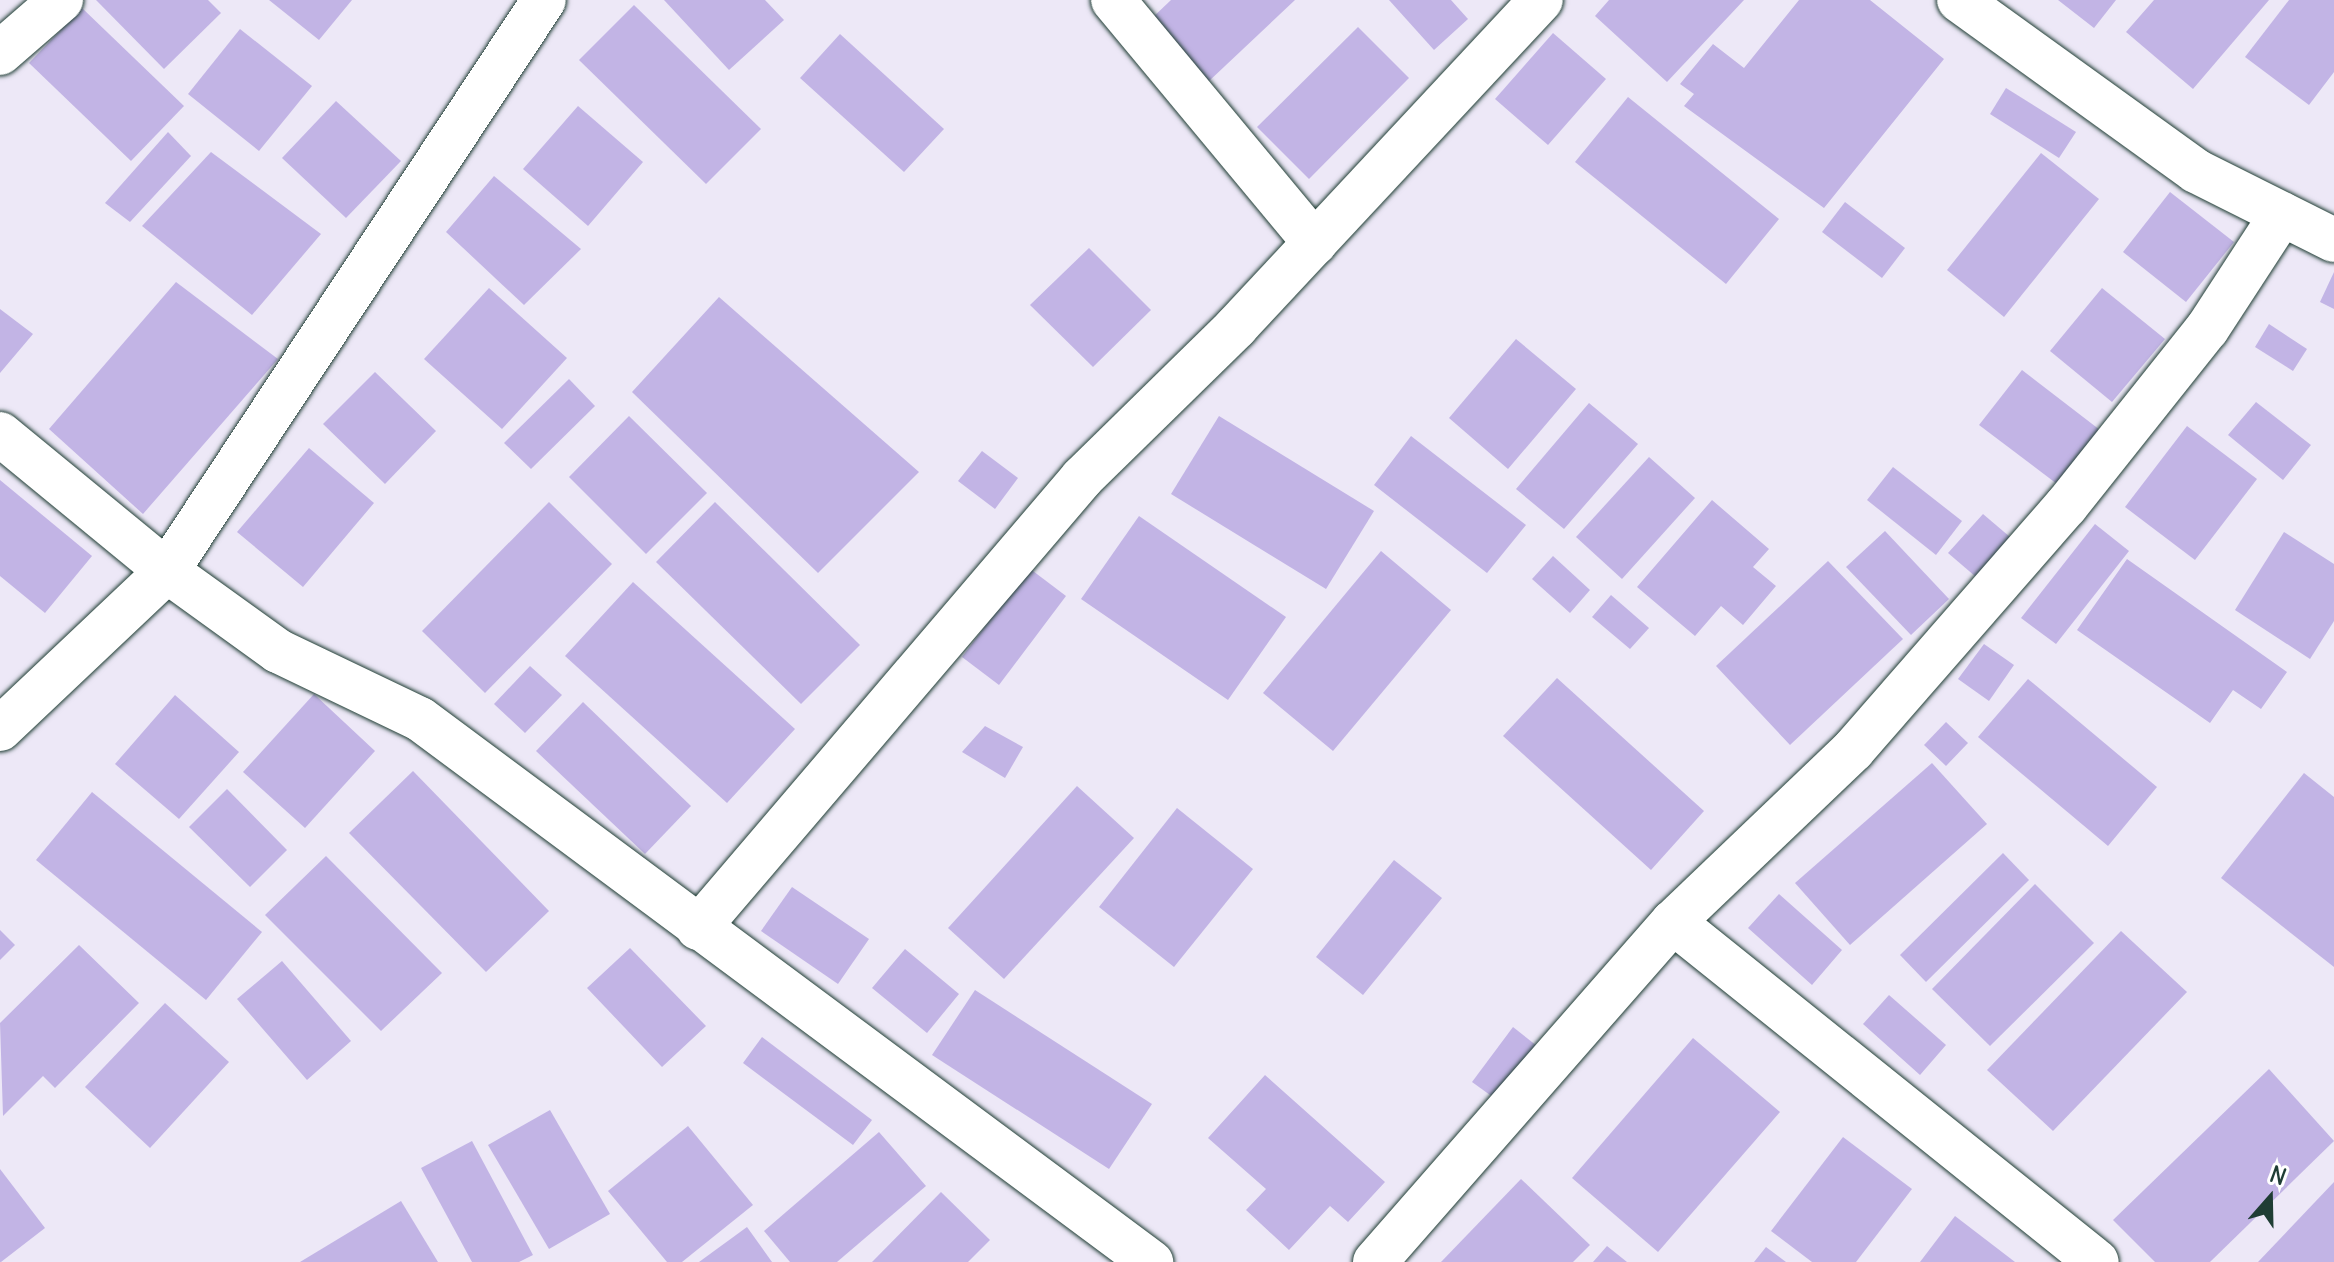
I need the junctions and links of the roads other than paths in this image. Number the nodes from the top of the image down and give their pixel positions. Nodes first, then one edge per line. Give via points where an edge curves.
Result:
1 (61, 0) edge
2 (544, 0) edge
3 (1113, 0) edge
4 (1541, 0) edge
5 (1959, 0) edge
6 (0, 53) edge
7 (2282, 214) junction
8 (2334, 240) edge
9 (1315, 243) junction
10 (0, 434) edge
11 (167, 571) junction
12 (0, 729) edge
13 (1673, 922) junction
14 (698, 928) junction
15 (1151, 1262) edge
16 (1375, 1262) edge
17 (2097, 1262) edge

1 - 6 street
2 - 11 street
3 - 9 street
4 - 9 street
5 - 7 street via 2196,171
7 - 8 street
7 - 13 street via 2207,329 2066,506 1853,750
9 - 14 street via 1082,478
10 - 11 street
11 - 12 street
11 - 14 street via 278,651 420,719
13 - 16 street
13 - 17 street
14 - 15 street

